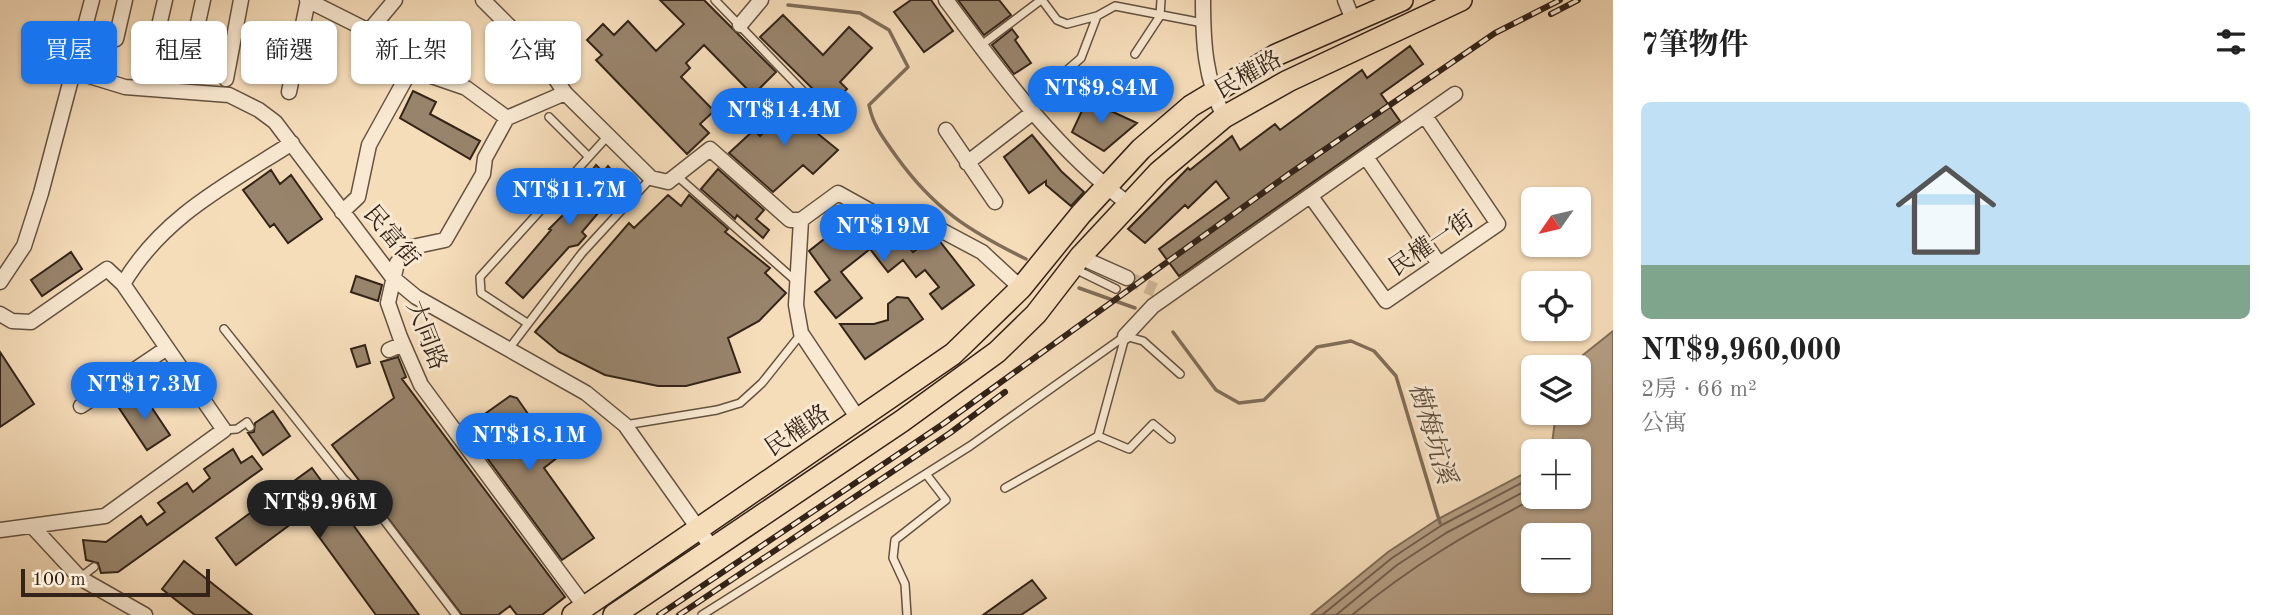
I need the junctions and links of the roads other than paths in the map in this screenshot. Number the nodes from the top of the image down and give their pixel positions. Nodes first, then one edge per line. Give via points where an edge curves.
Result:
1 (92, 0) edge
2 (125, 0) edge
3 (165, 0) edge
4 (202, 0) edge
5 (241, 0) edge
6 (395, 0) edge
7 (483, 0) edge
8 (715, 0) edge
9 (761, 0) edge
10 (946, 0) edge
11 (1041, 0) edge
12 (1161, 0) edge
13 (1203, 0) edge
14 (1402, 0) edge
15 (1461, 0) edge
16 (313, 1) edge
17 (1349, 10) edge
18 (1097, 16) junction
19 (1160, 16) junction
20 (87, 21) edge
21 (160, 21) edge
22 (198, 21) edge
23 (351, 21) edge
24 (377, 21) edge
25 (1203, 23) junction
26 (740, 25) junction
27 (117, 35) edge
28 (980, 46) junction
29 (1135, 54) dead end
30 (227, 74) edge
31 (70, 84) edge
32 (115, 84) edge
33 (403, 84) edge
34 (454, 84) edge
35 (1211, 91) junction
36 (289, 92) dead end
37 (565, 93) junction
38 (1455, 94) dead end
39 (824, 113) dead end
40 (1032, 113) junction
41 (1425, 116) junction
42 (549, 117) dead end
43 (1224, 117) junction
44 (507, 118) junction
45 (946, 130) dead end
46 (607, 136) junction
47 (292, 144) junction
48 (588, 156) junction
49 (1366, 157) junction
50 (967, 163) junction
51 (677, 176) junction
52 (651, 178) junction
53 (1107, 187) junction
54 (1311, 198) junction
55 (995, 202) dead end
56 (1130, 205) junction
57 (342, 212) junction
58 (801, 220) junction
59 (1439, 264) junction
60 (1068, 271) junction
61 (393, 278) junction
62 (1127, 278) tunnel mouth
63 (0, 282) edge
64 (797, 282) junction
65 (123, 284) junction
66 (1021, 288) junction
67 (1116, 289) dead end
68 (0, 314) edge
69 (527, 323) junction
70 (224, 329) dead end
71 (801, 333) junction
72 (1125, 336) junction
73 (403, 344) junction
74 (167, 348) junction
75 (388, 350) dead end
76 (508, 350) junction
77 (1180, 374) dead end
78 (81, 406) dead end
79 (859, 420) junction
80 (625, 425) junction
81 (250, 427) dead end
82 (224, 430) junction
83 (1098, 436) junction
84 (1171, 439) dead end
85 (926, 474) junction
86 (1006, 488) dead end
87 (36, 522) junction
88 (698, 528) junction
89 (0, 530) edge
90 (712, 548) junction
91 (94, 567) dead end
92 (80, 578) junction
93 (579, 611) edge
94 (145, 615) edge
95 (456, 615) edge
96 (614, 615) edge
97 (702, 615) edge
98 (907, 615) edge

1 - 20 street
2 - 27 street
3 - 21 street
4 - 22 street
5 - 30 street
6 - 24 street
7 - 37 street via 544,61
8 - 26 lane
9 - 26 street
10 - 28 street
11 - 18 lane via 1057,20 1067,24
11 - 28 lane
12 - 19 lane
13 - 25 street
14 - 17 main road, 民權路
15 - 43 main road, 民權路 via 1287,81
16 - 23 street
16 - 36 street
17 - 35 main road, 民權路
18 - 19 lane via 1115,6
18 - 40 lane via 1081,58 1034,99
19 - 25 lane
19 - 29 lane
25 - 35 street
26 - 39 lane
28 - 40 street
31 - 63 street via 24,246
32 - 47 street, 民富街 via 229,95 275,122
33 - 57 street via 369,145 358,197
34 - 44 street
35 - 43 street
35 - 53 main road, 民權路 via 1141,149
37 - 44 street
37 - 46 street
38 - 41 street
40 - 50 street
40 - 53 street
41 - 49 street
41 - 59 street, 民權一街 via 1498,224
42 - 48 lane
43 - 56 main road, 民權路 via 1175,157
44 - 61 street, 大同路 via 485,158 483,174 445,240 412,247 397,263
45 - 50 street
46 - 48 lane
46 - 52 street
47 - 57 street, 民富街
47 - 65 street via 183,214 153,240
48 - 69 lane via 480,277 481,293
49 - 54 street
49 - 59 street
50 - 55 street
51 - 52 street via 667,182
51 - 58 street via 710,149 772,207 790,220
51 - 64 lane
52 - 69 lane via 582,253
53 - 56 street
53 - 66 main road, 民權路
54 - 59 street, 民權一街 via 1386,301
54 - 72 street via 1155,299
56 - 60 main road, 民權路
57 - 61 street, 民富街
58 - 64 street
58 - 66 street via 838,193 883,218 920,219 982,252
60 - 62 street
60 - 67 lane
60 - 90 main road, 民權路 via 1036,314 997,352
61 - 73 street, 大同路 via 388,303
61 - 76 street, 民富街 via 416,297
64 - 71 street
65 - 68 street via 107,269 31,322 12,321
65 - 74 street
66 - 79 main road, 民權路 via 953,354
69 - 76 lane
70 - 95 lane via 344,478 377,511
71 - 79 street
71 - 80 lane via 740,403
72 - 77 lane via 1143,341
72 - 83 lane
72 - 85 lane
73 - 75 street
73 - 93 street, 大同路 via 421,385
74 - 78 street
74 - 82 street
76 - 80 street, 民富街 via 586,393
79 - 88 main road, 民權路
80 - 88 street, 民富街
81 - 82 lane via 247,422
82 - 87 street via 175,460 105,516
83 - 84 lane via 1129,449 1153,424
83 - 86 lane
85 - 97 lane
85 - 98 lane via 946,500 895,540 893,558 905,584
87 - 89 street
87 - 92 street
88 - 90 street, 民富街
88 - 93 main road, 民權路
90 - 96 main road, 民權路
91 - 92 lane
92 - 94 street

